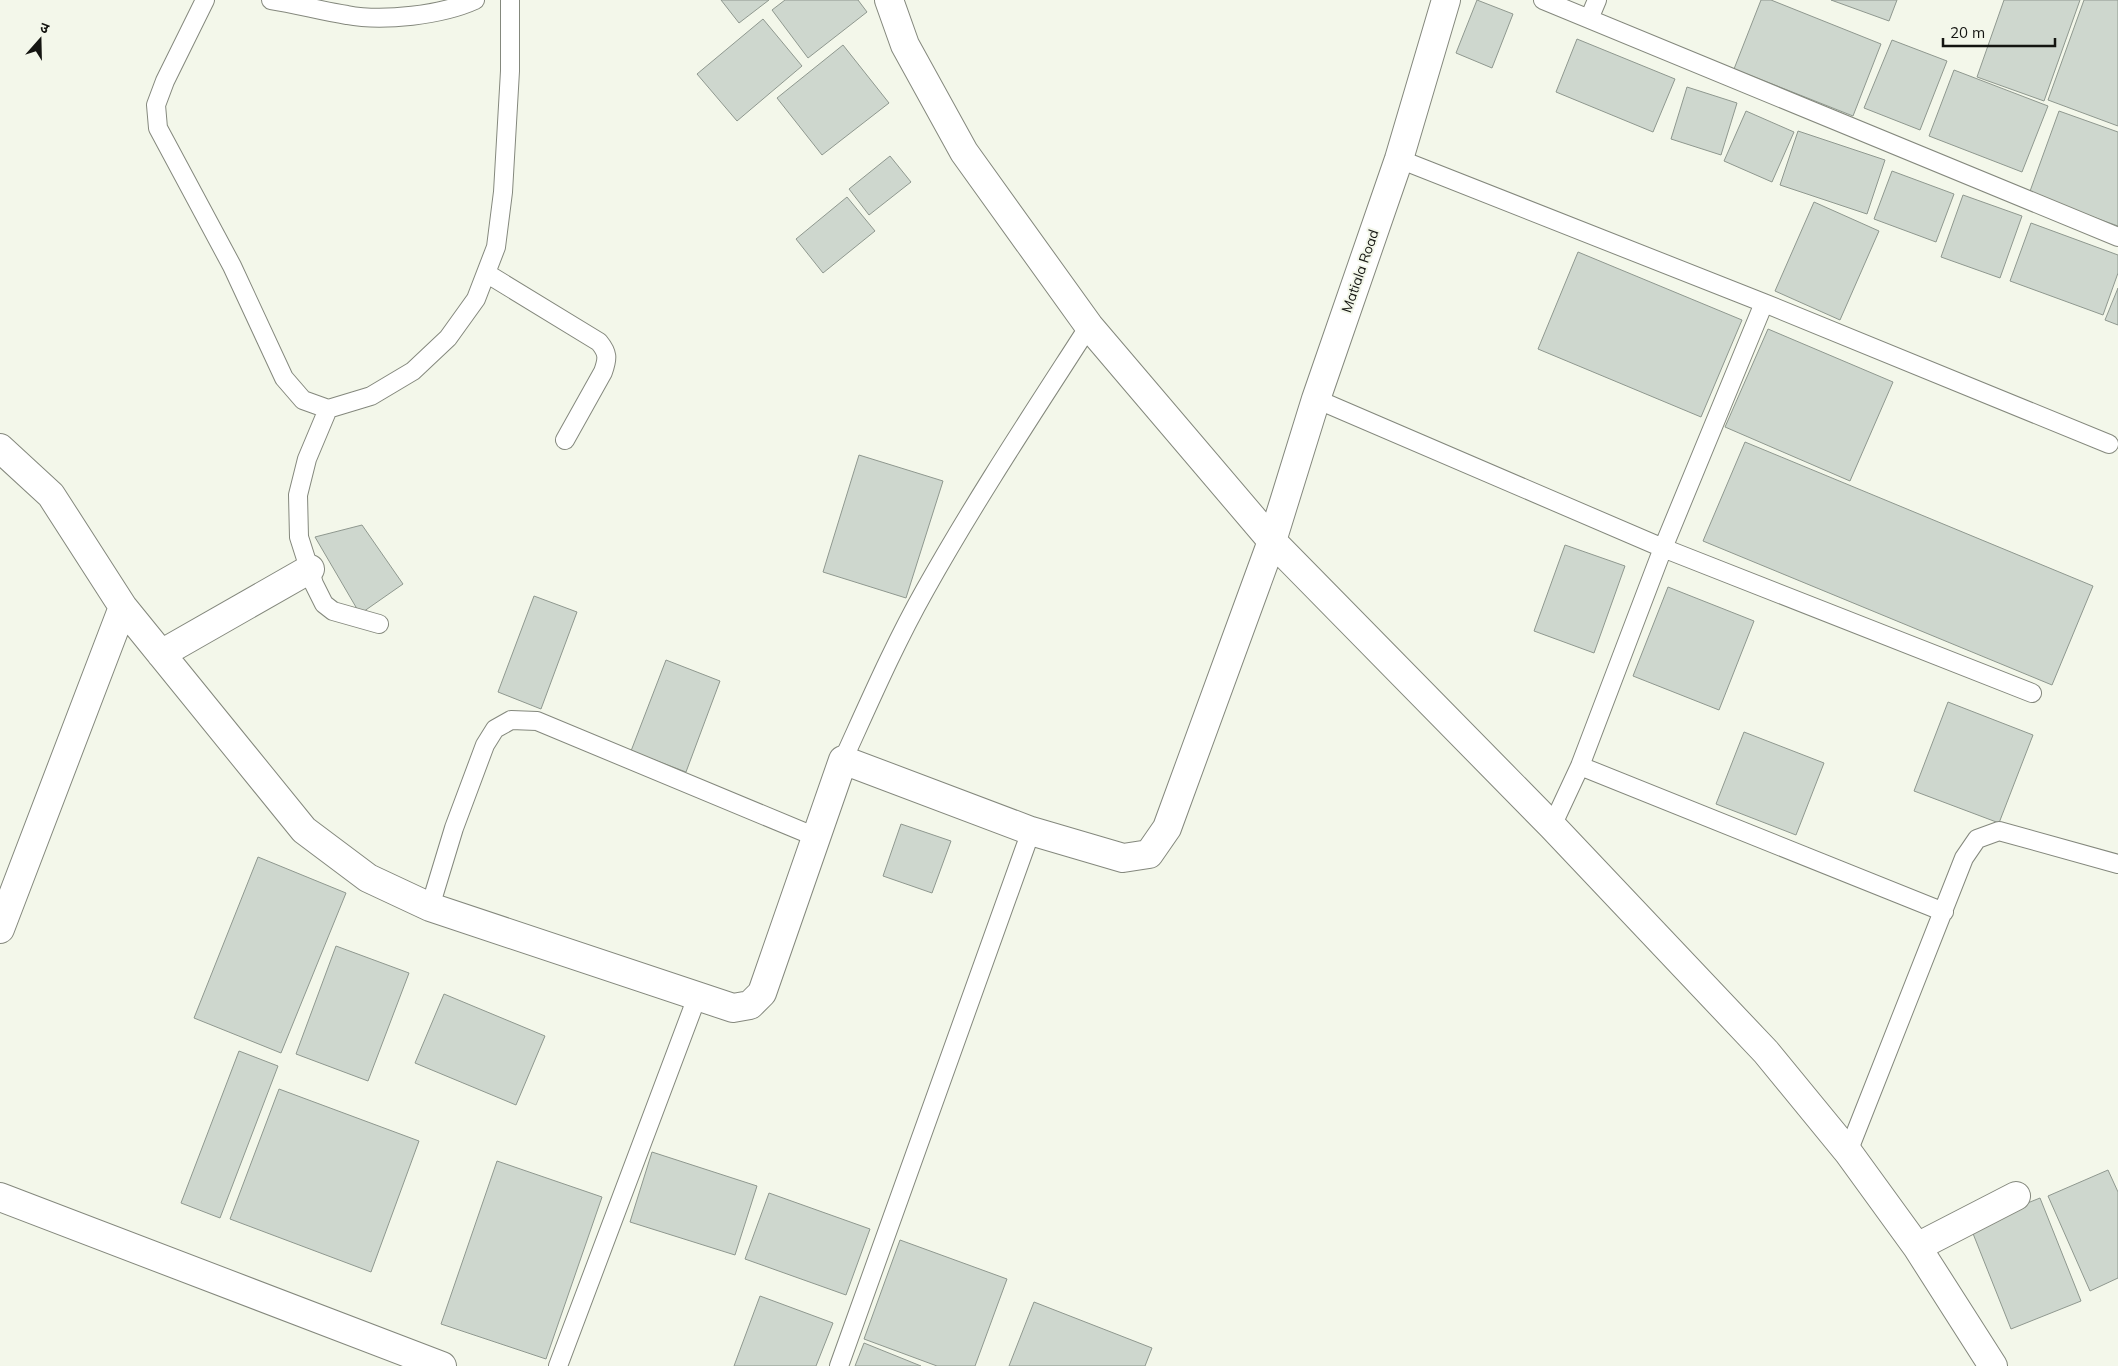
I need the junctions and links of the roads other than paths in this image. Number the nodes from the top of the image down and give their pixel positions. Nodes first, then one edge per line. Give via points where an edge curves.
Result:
1 (205, 0) edge
2 (272, 0) edge
3 (475, 0) edge
4 (510, 0) edge
5 (889, 0) edge
6 (1446, 0) edge
7 (1543, 0) edge
8 (1597, 0) edge
9 (345, 8) edge
10 (1590, 19) junction
11 (1399, 159) junction
12 (2118, 237) edge
13 (486, 273) junction
14 (1764, 303) junction
15 (1089, 326) junction
16 (1316, 399) junction
17 (328, 409) junction
18 (565, 440) dead end
19 (2109, 444) dead end
20 (0, 448) edge
21 (1272, 541) junction
22 (1663, 548) junction
23 (310, 569) junction
24 (123, 607) junction
25 (378, 624) dead end
26 (161, 654) junction
27 (2032, 693) dead end
28 (843, 760) junction
29 (1580, 766) junction
30 (1552, 826) junction
31 (1031, 831) junction
32 (816, 837) junction
33 (2118, 864) edge
34 (430, 907) junction
35 (1944, 912) junction
36 (0, 929) edge
37 (697, 997) junction
38 (1848, 1152) junction
39 (2016, 1196) dead end
40 (0, 1197) edge
41 (1917, 1247) junction
42 (442, 1366) edge
43 (558, 1366) edge
44 (839, 1366) edge
45 (1992, 1366) edge

1 - 17 lane via 156,105 158,128 232,266 284,378 303,400
2 - 9 lane
3 - 9 lane via 459,7 392,18
4 - 13 lane via 510,71 503,192 496,247
5 - 15 street via 905,45 964,152
6 - 11 street, Matiala Road
7 - 10 lane
8 - 10 lane
10 - 12 lane
11 - 14 lane
11 - 16 street, Matiala Road
13 - 17 lane via 476,299 448,338 413,371 371,396
13 - 18 lane via 599,342 607,351 603,372
14 - 19 lane
14 - 22 lane
15 - 21 street
15 - 28 lane via 982,492 924,592
16 - 21 street, Matiala Road
16 - 22 lane
17 - 23 lane via 307,460 298,495 299,537
20 - 24 street via 51,495
21 - 30 street
21 - 31 street, Matiala Road via 1167,828 1149,854 1123,858
22 - 27 lane
22 - 29 lane
23 - 25 lane via 324,604 333,611
23 - 26 street
24 - 26 street
24 - 36 street
26 - 34 street via 304,830 368,878
28 - 31 street, Matiala Road
28 - 32 street
29 - 30 lane
29 - 35 lane
30 - 38 street via 1766,1052
31 - 44 lane
32 - 34 lane via 536,721 511,720 495,729 485,745 454,828
32 - 37 street via 762,992 750,1006 733,1008
33 - 35 lane via 1999,831 1977,839 1964,858
34 - 37 street
35 - 38 lane
37 - 43 lane
38 - 41 street
39 - 41 street
40 - 42 street
41 - 45 street

